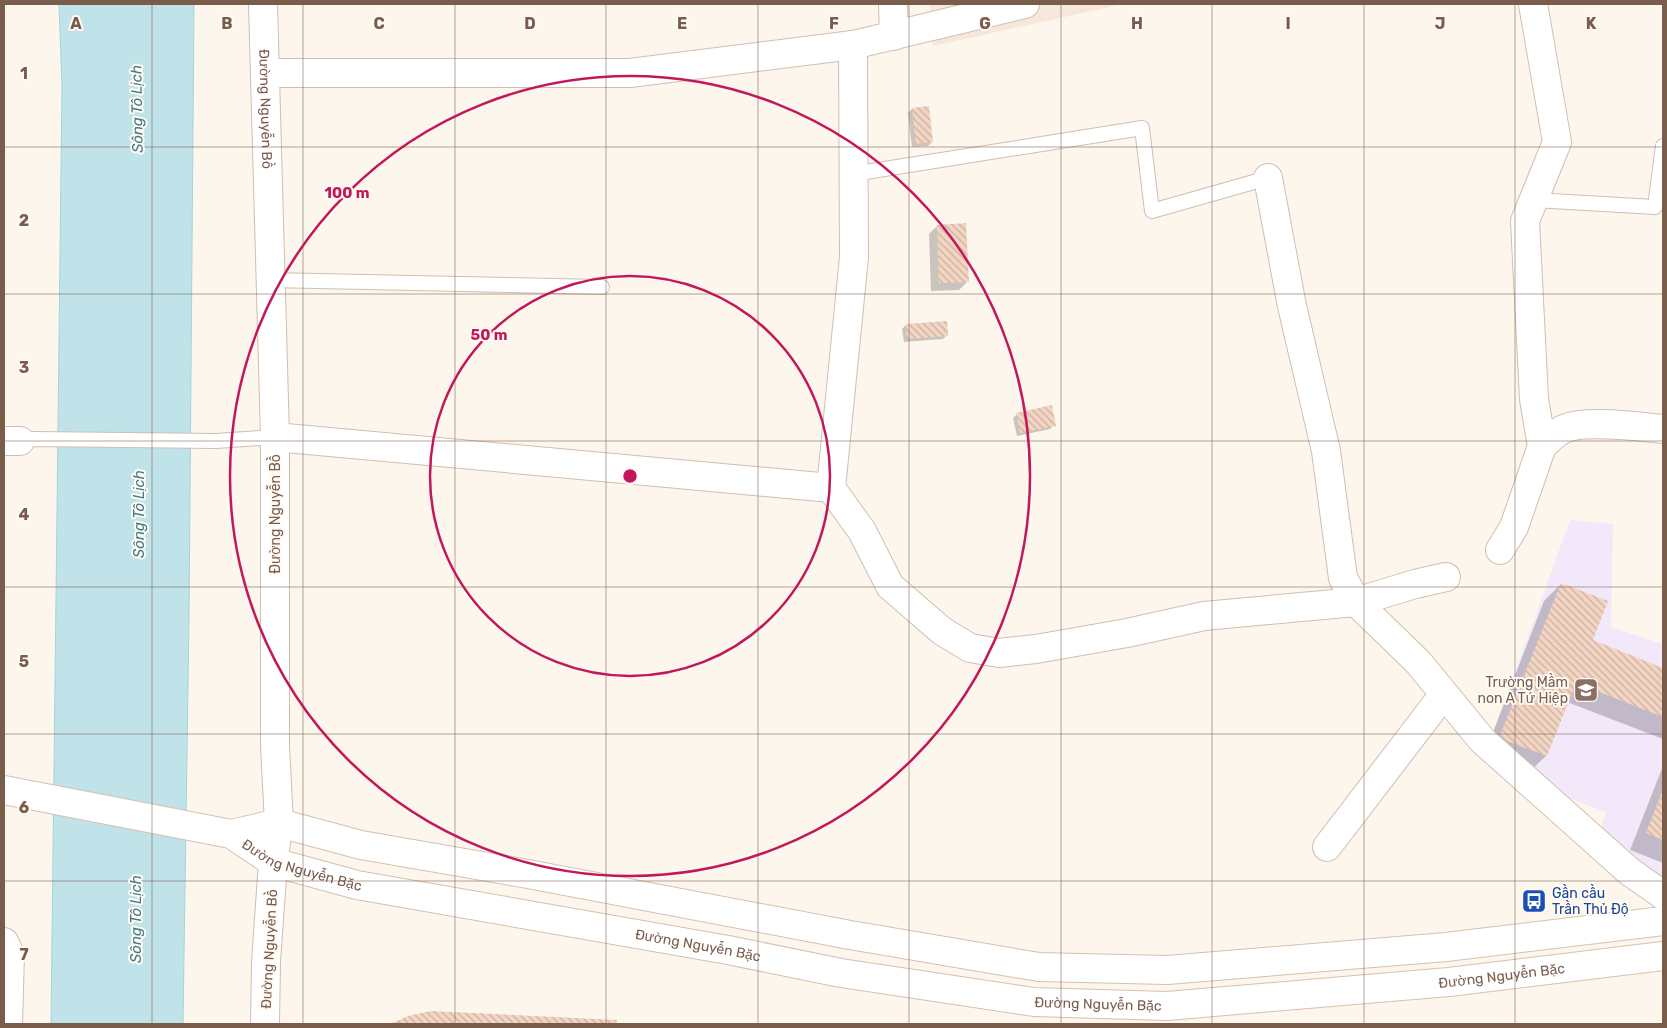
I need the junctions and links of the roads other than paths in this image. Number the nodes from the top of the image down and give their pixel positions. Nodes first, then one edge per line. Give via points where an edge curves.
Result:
1 (263, 4) edge
2 (893, 4) edge
3 (1025, 4) edge
4 (1533, 4) edge
5 (894, 36) junction
6 (853, 45) junction
7 (265, 73) junction
8 (1663, 146) edge
9 (853, 174) junction
10 (1268, 178) joint
11 (1534, 200) junction
12 (270, 280) junction
13 (602, 286) dead end
14 (1663, 428) edge
15 (275, 437) junction
16 (19, 440) edge
17 (1542, 446) junction
18 (831, 488) junction
19 (1500, 550) dead end
20 (1446, 577) dead end
21 (1356, 602) junction
22 (1444, 694) junction
23 (4, 790) edge
24 (279, 822) junction
25 (231, 834) junction
26 (1327, 847) dead end
27 (273, 862) junction
28 (1663, 894) edge
29 (1663, 921) edge
30 (4, 942) edge
31 (1663, 956) edge
32 (8, 1024) edge
33 (266, 1024) edge

1 - 7 street, Đường Nguyễn Bồ
2 - 5 street
3 - 5 street
4 - 11 street via 1557,142
5 - 6 street
6 - 7 street via 630,73
6 - 9 street
7 - 12 street, Đường Nguyễn Bồ
8 - 11 lane via 1655,207
9 - 10 lane via 1142,128 1152,211
9 - 18 street via 854,257
10 - 21 street via 1292,306 1326,451 1344,578
11 - 17 street via 1526,221 1534,399
12 - 13 lane
12 - 15 street, Đường Nguyễn Bồ
14 - 17 street via 1572,426 1561,430
15 - 16 lane via 216,441
15 - 18 street
15 - 24 street, Đường Nguyễn Bồ via 275,746
17 - 19 street via 1514,527
18 - 21 street via 862,531 890,586 942,631 970,648 999,653 1036,649 1204,616
20 - 21 street
21 - 22 street via 1418,662
22 - 26 street
22 - 28 street via 1482,740 1630,872
23 - 25 street
24 - 25 street, Đường Nguyễn Bặc
24 - 27 street, Đường Nguyễn Bồ
24 - 29 street, Đường Nguyễn Bặc via 361,845 850,936 1039,967 1167,970 1446,947
25 - 27 street, Đường Nguyễn Bặc
27 - 31 street, Đường Nguyễn Bặc via 357,884 841,973 1034,1002 1167,1006 1449,982
27 - 33 street, Đường Nguyễn Bồ via 266,962
30 - 32 street via 10,954

